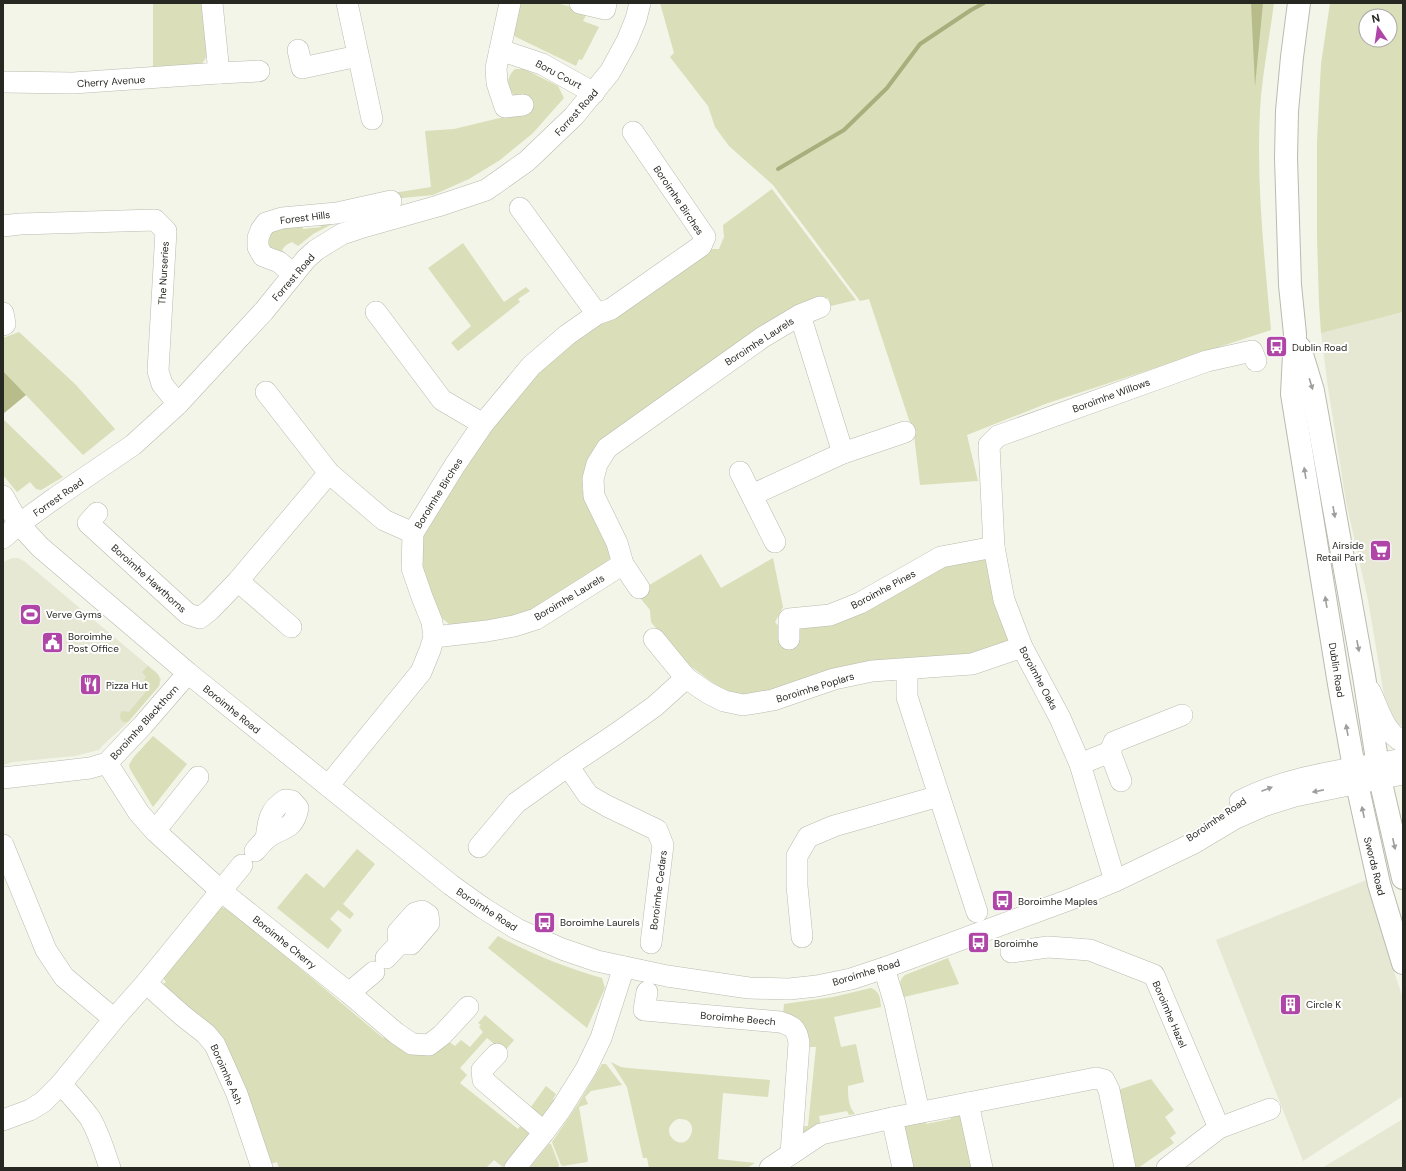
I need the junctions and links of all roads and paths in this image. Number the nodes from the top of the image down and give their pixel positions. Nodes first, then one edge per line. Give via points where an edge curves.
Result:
1 (212, 3) edge
2 (347, 3) edge
3 (510, 3) edge
4 (580, 3) edge
5 (606, 3) edge
6 (640, 3) edge
7 (1299, 3) edge
8 (298, 50) dead end
9 (500, 50) junction
10 (358, 56) junction
11 (259, 71) dead end
12 (219, 73) junction
13 (3, 82) edge
14 (594, 93) junction
15 (523, 105) dead end
16 (372, 119) dead end
17 (633, 132) dead end
18 (391, 201) dead end
19 (520, 208) dead end
20 (3, 226) edge
21 (294, 274) junction
22 (820, 307) dead end
23 (376, 312) dead end
24 (3, 313) edge
25 (597, 314) junction
26 (800, 316) junction
27 (3, 325) edge
28 (1295, 334) junction
29 (1256, 361) dead end
30 (266, 392) dead end
31 (178, 404) junction
32 (483, 424) junction
33 (906, 432) dead end
34 (843, 453) junction
35 (990, 470) joint
36 (740, 472) dead end
37 (329, 473) junction
38 (752, 495) junction
39 (3, 496) edge
40 (97, 513) dead end
41 (19, 524) junction
42 (413, 533) junction
43 (3, 538) edge
44 (775, 542) dead end
45 (994, 547) junction
46 (623, 564) junction
47 (238, 580) junction
48 (639, 588) dead end
49 (291, 627) dead end
50 (434, 637) junction
51 (654, 639) dead end
52 (789, 639) dead end
53 (1022, 647) junction
54 (906, 669) junction
55 (188, 673) junction
56 (1364, 676) junction
57 (686, 678) junction
58 (1182, 714) dead end
59 (1403, 742) edge
60 (1110, 752) junction
61 (1403, 759) edge
62 (107, 763) junction
63 (1080, 764) junction
64 (568, 766) junction
65 (1379, 772) junction
66 (1403, 774) edge
67 (1355, 776) junction
68 (198, 777) dead end
69 (3, 778) edge
70 (1121, 781) dead end
71 (328, 786) junction
72 (939, 796) junction
73 (155, 830) junction
74 (3, 845) edge
75 (479, 847) dead end
76 (254, 852) dead end
77 (1403, 878) edge
78 (1115, 881) junction
79 (221, 891) junction
80 (977, 912) dead end
81 (802, 937) dead end
82 (651, 943) dead end
83 (1011, 952) dead end
84 (386, 958) dead end
85 (1403, 963) edge
86 (624, 967) junction
87 (884, 968) junction
88 (146, 983) junction
89 (647, 992) dead end
90 (349, 993) junction
91 (468, 1006) dead end
92 (114, 1019) junction
93 (497, 1054) dead end
94 (61, 1084) junction
95 (968, 1103) junction
96 (1270, 1109) dead end
97 (919, 1112) junction
98 (892, 1118) junction
99 (3, 1120) edge
100 (1219, 1128) junction
101 (544, 1132) junction
102 (791, 1154) junction
103 (118, 1168) edge
104 (262, 1168) edge
105 (515, 1168) edge
106 (770, 1168) edge
107 (903, 1168) edge
108 (982, 1168) edge
109 (1125, 1168) edge
110 (1167, 1168) edge

1 - 12 street
2 - 10 street
3 - 9 street
4 - 5 street via 604,9
6 - 14 street, Forrest Road via 627,41 610,72
7 - 28 main road, Dublin Road via 1287,111 1286,158 1290,277
8 - 10 street via 302,68
9 - 14 street, Boru Court via 542,64
9 - 15 street via 496,68 497,83 505,107
10 - 16 street
11 - 12 street, Cherry Avenue
12 - 13 street, Cherry Avenue via 73,83
14 - 21 street, Forrest Road via 527,161 486,190 342,234 316,250
17 - 25 street, Boroimhe Birches via 705,237 701,246 611,309
18 - 21 street, Forest Hills via 338,213 282,218 266,223 258,238 258,247 263,256 279,262
19 - 25 street
20 - 31 street, The Nurseries via 155,220 166,231 158,371 162,384
21 - 31 street, Forrest Road via 264,311
22 - 26 street, Boroimhe Laurels
23 - 32 street via 442,400
24 - 27 street
25 - 32 street, Boroimhe Birches via 567,335 531,366
26 - 34 street, Boroimhe Laurels
26 - 46 street, Boroimhe Laurels via 763,337 607,448 597,464 593,479 594,496 617,543
28 -> 56 main road, Dublin Road via 1313,391
67 -> 28 main road, Dublin Road via 1292,394
29 - 35 street, Boroimhe Willows via 1252,351 1207,361 998,436 989,445
30 - 37 street
31 - 41 street, Forrest Road via 133,445
32 - 42 street, Boroimhe Birches
33 - 34 street
34 - 38 street
35 - 45 street, Boroimhe Oaks
36 - 38 street
37 - 42 street via 384,520
37 - 47 street, Boroimhe Hawthorns
38 - 44 street
39 - 41 street, Boroimhe Road
40 - 47 street, Boroimhe Hawthorns via 88,523 188,614 200,618
41 - 43 street, Forrest Road
41 - 55 street, Boroimhe Road via 40,547
42 - 50 street, Boroimhe Birches via 412,568 432,622
45 - 52 street, Boroimhe Pines via 941,558 860,603 830,615 789,619
45 - 53 street, Boroimhe Oaks via 1004,600
46 - 48 street, Boroimhe Laurels
46 - 50 street, Boroimhe Laurels via 536,619 514,626
47 - 49 street
50 - 71 street via 420,672
51 - 57 street, Boroimhe Poplars
53 - 54 street, Boroimhe Poplars via 972,664
53 - 63 street, Boroimhe Oaks via 1060,718
54 - 57 street, Boroimhe Poplars via 872,671 834,679 773,700 742,705 724,701
54 - 72 street via 907,698
55 - 62 street, Boroimhe Blackthorn
55 - 71 street, Boroimhe Road
56 - 59 street via 1390,733
56 - 65 main road, Dublin Road
57 - 64 street via 655,706
58 - 60 street via 1114,742
60 - 63 street
60 - 70 street
61 - 65 street
62 - 69 street, Boroimhe Blackthorn via 90,768
62 - 73 street, Boroimhe Cherry via 139,813
63 - 78 street, Boroimhe Oaks
64 - 75 street via 516,803
64 - 82 street, Boroimhe Cedars via 588,795 656,830 664,845
65 - 66 street
65 - 67 street, Boroimhe Road
65 -> 77 main road
67 - 78 street, Boroimhe Road via 1292,781 1251,795 1221,813 1153,863
85 -> 67 main road, Swords Road via 1379,884
68 - 73 street
71 - 86 street, Boroimhe Road via 445,881 517,929 562,949
72 - 80 street
72 - 81 street via 834,826 808,837 798,856
73 - 79 street, Boroimhe Cherry
74 - 92 street via 46,950 64,976
76 - 79 street
78 - 87 street, Boroimhe Road
79 - 88 street
79 - 90 street, Boroimhe Cherry
83 - 100 street, Boroimhe Hazel via 1048,947 1090,950 1154,975
84 - 90 street
86 - 87 street, Boroimhe Road via 766,989 817,986 851,979
86 - 101 street via 604,1029 586,1069
87 - 97 street via 895,1004
88 - 92 street
88 - 104 street, Boroimhe Ash via 206,1034 215,1045 237,1094
89 - 102 street, Boroimhe Beech via 644,1010 790,1025 797,1033 799,1043
90 - 91 street, Boroimhe Cherry via 379,1020 412,1044 429,1045 442,1036
92 - 94 street
93 - 101 street via 482,1070 482,1080
94 - 99 street via 43,1102
94 - 103 street via 90,1119
95 - 97 street
95 - 108 street
95 - 109 street via 1080,1080 1104,1080 1109,1090
96 - 100 street
97 - 98 street
98 - 102 street via 821,1134
98 - 107 street
100 - 110 street
101 - 105 street
102 - 106 street

